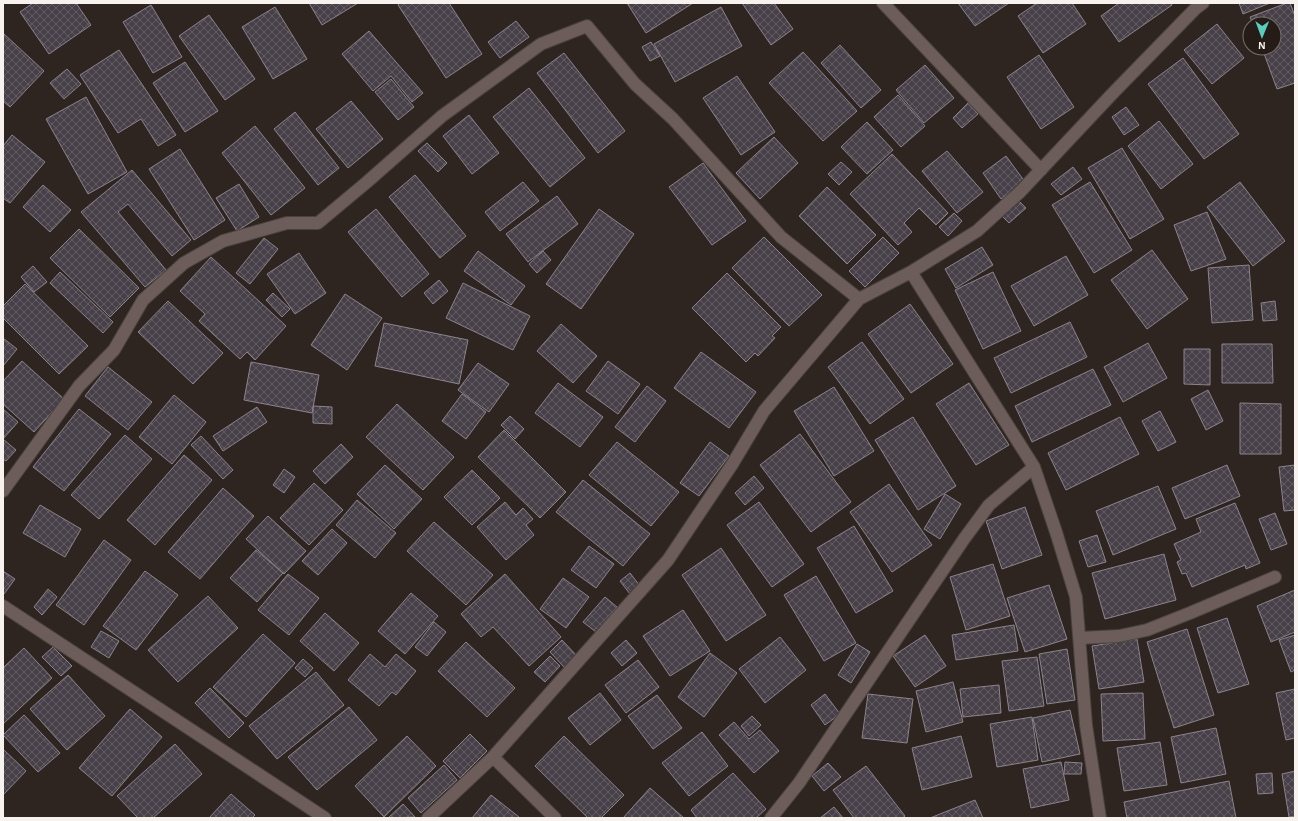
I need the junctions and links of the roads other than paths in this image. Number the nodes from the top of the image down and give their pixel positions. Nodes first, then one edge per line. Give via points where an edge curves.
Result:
1 (883, 3) edge
2 (1196, 5) edge
3 (1041, 170) junction
4 (911, 272) junction
5 (859, 299) junction
6 (1034, 467) junction
7 (3, 491) edge
8 (1275, 577) dead end
9 (3, 606) edge
10 (1080, 638) junction
11 (493, 757) junction
12 (325, 818) edge
13 (428, 818) edge
14 (555, 818) edge
15 (771, 818) edge
16 (1100, 818) edge

1 - 3 street
2 - 3 street
3 - 4 street via 977,231
4 - 5 street
4 - 6 street
5 - 7 street via 781,237 672,119 634,84 587,26 541,44 442,116 318,223 287,223 224,241 184,263 142,300 114,350 79,386
5 - 11 street via 764,411 668,560
6 - 10 street via 1076,597
6 - 15 street via 989,505 799,782
8 - 10 street via 1147,630 1119,636
9 - 12 street
10 - 16 street via 1086,725
11 - 13 street
11 - 14 street

